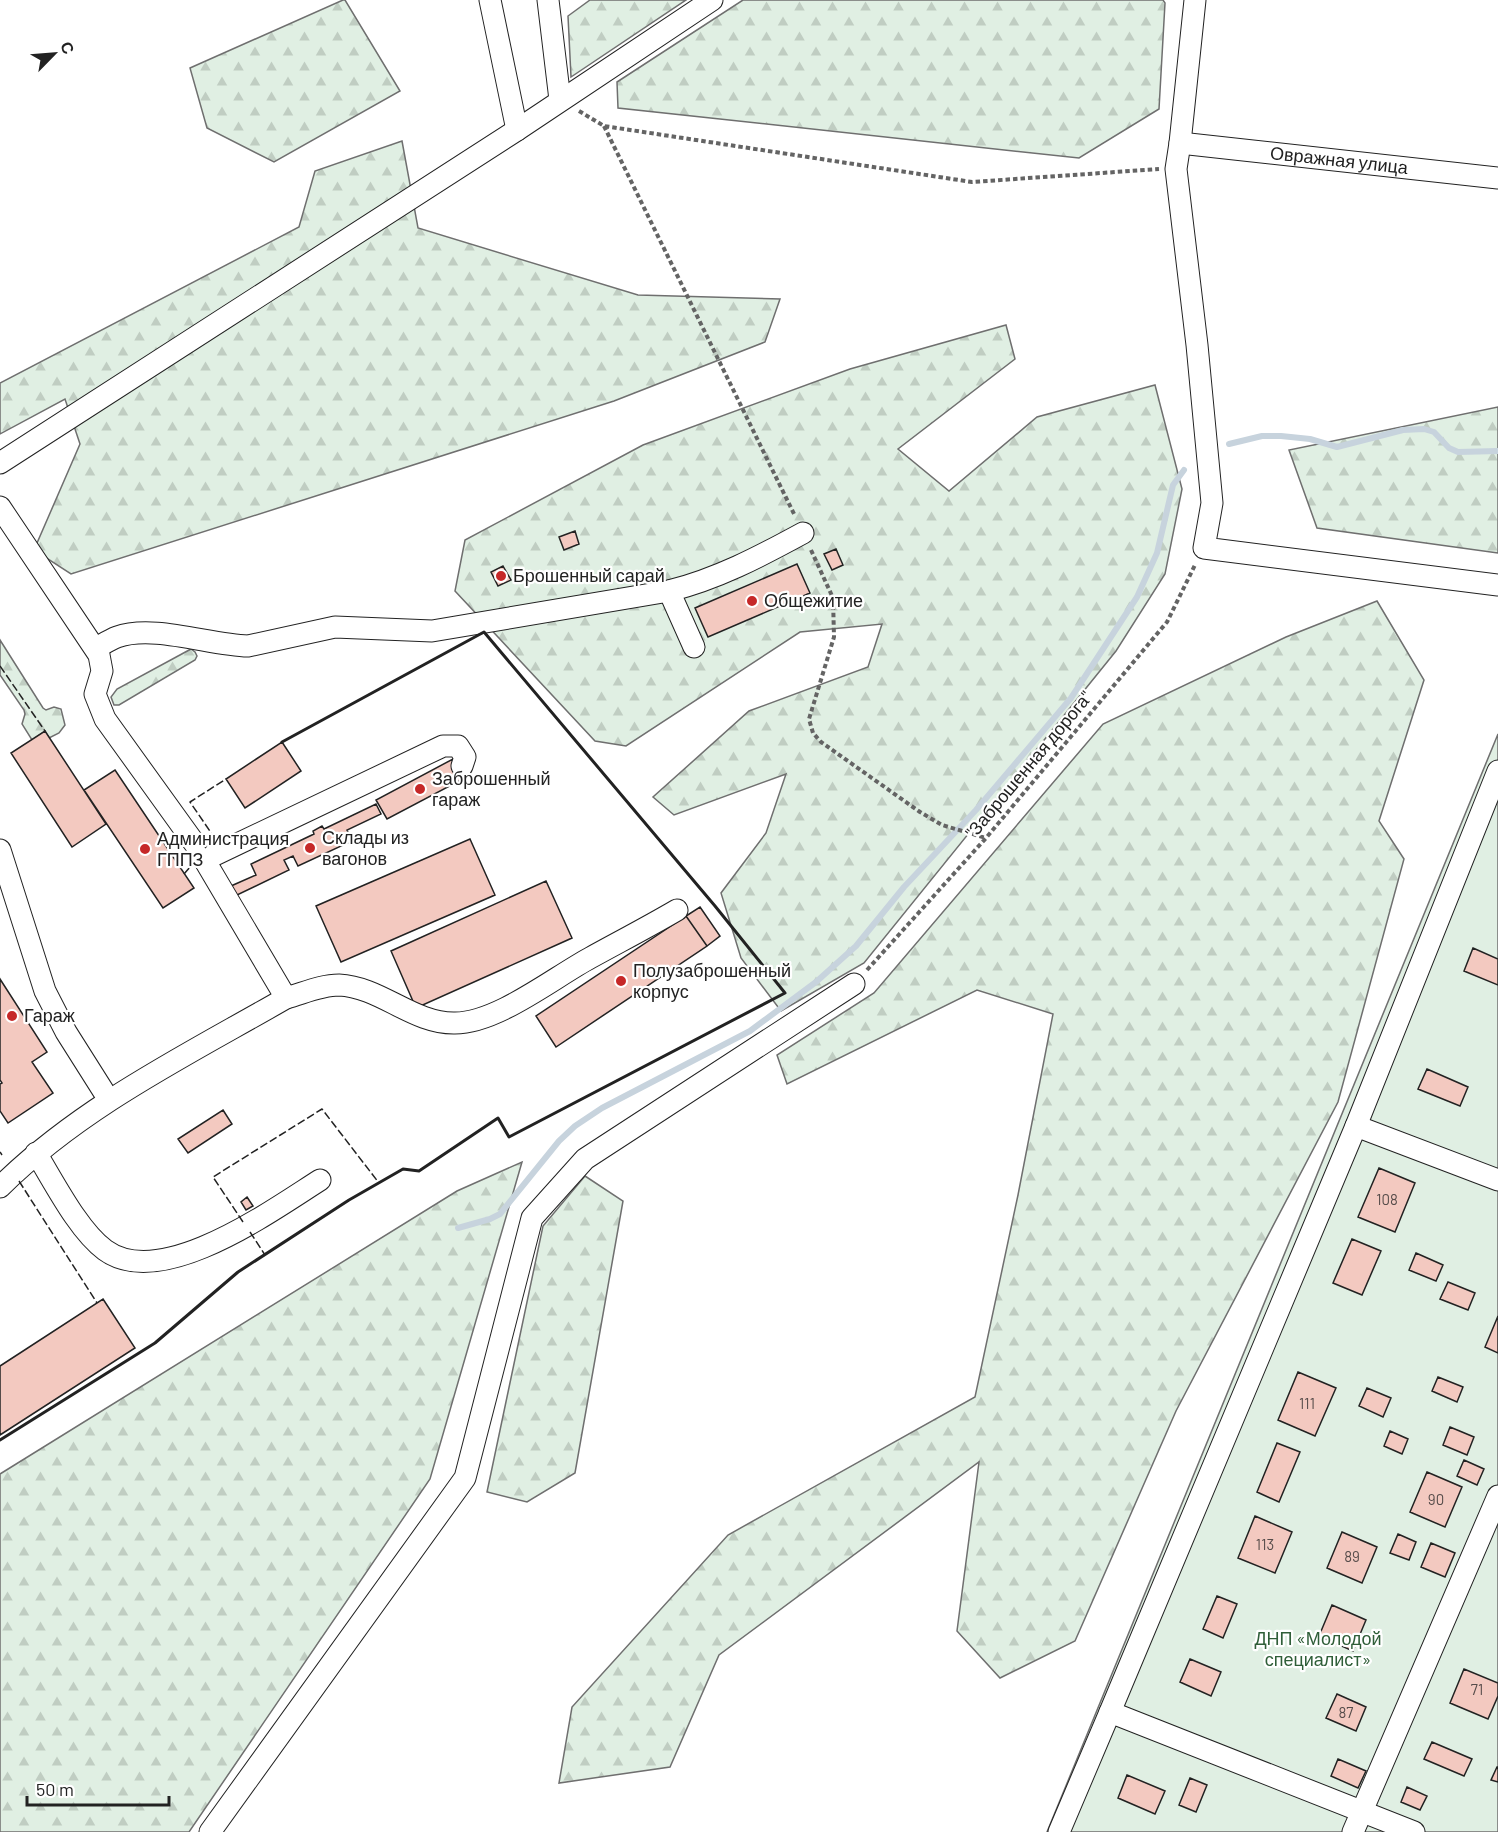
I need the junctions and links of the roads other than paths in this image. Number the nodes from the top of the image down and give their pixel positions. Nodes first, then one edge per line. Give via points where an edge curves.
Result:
1 (490, 0) edge
2 (548, 0) edge
3 (712, 0) edge
4 (1195, 0) edge
5 (560, 100) junction
6 (517, 130) junction
7 (1180, 143) junction
8 (1498, 178) edge
9 (0, 463) edge
10 (0, 507) edge
11 (803, 533) road end
12 (1498, 585) edge
13 (669, 591) junction
14 (694, 647) dead end
15 (96, 648) junction
16 (462, 766) dead end
17 (1498, 771) edge
18 (0, 850) edge
19 (204, 860) junction
20 (677, 910) dead end
21 (854, 984) road end
22 (286, 998) junction
23 (109, 1100) junction
24 (1356, 1126) junction
25 (36, 1153) junction
26 (320, 1180) dead end
27 (1498, 1180) edge
28 (0, 1187) edge
29 (1498, 1496) edge
30 (1110, 1712) junction
31 (1362, 1811) junction
32 (210, 1832) edge
33 (1059, 1832) edge
34 (1353, 1832) edge
35 (1414, 1832) edge

1 - 6 street
2 - 5 street
3 - 5 street
4 - 7 street
5 - 6 street
6 - 9 street
7 - 8 street, Овражная улица
7 - 12 street via 1176,169 1212,503 1204,548
10 - 15 street
11 - 13 street via 737,568
13 - 14 street
13 - 15 street via 432,631 335,627 248,646 138,633 117,637
15 - 19 street via 102,671 95,694 105,719
16 - 19 street via 465,757 458,746 443,746
17 - 24 street
18 - 23 street via 45,991
19 - 22 street
20 - 22 street via 523,998 473,1020 436,1021 354,987 323,986
21 - 32 street via 585,1159 532,1218 465,1478
22 - 23 street
23 - 25 street
24 - 27 street
24 - 30 street
25 - 26 street via 94,1240 121,1259 141,1262 180,1257 264,1216
25 - 28 street
29 - 31 street
30 - 31 street
30 - 33 street
31 - 34 street
31 - 35 street

